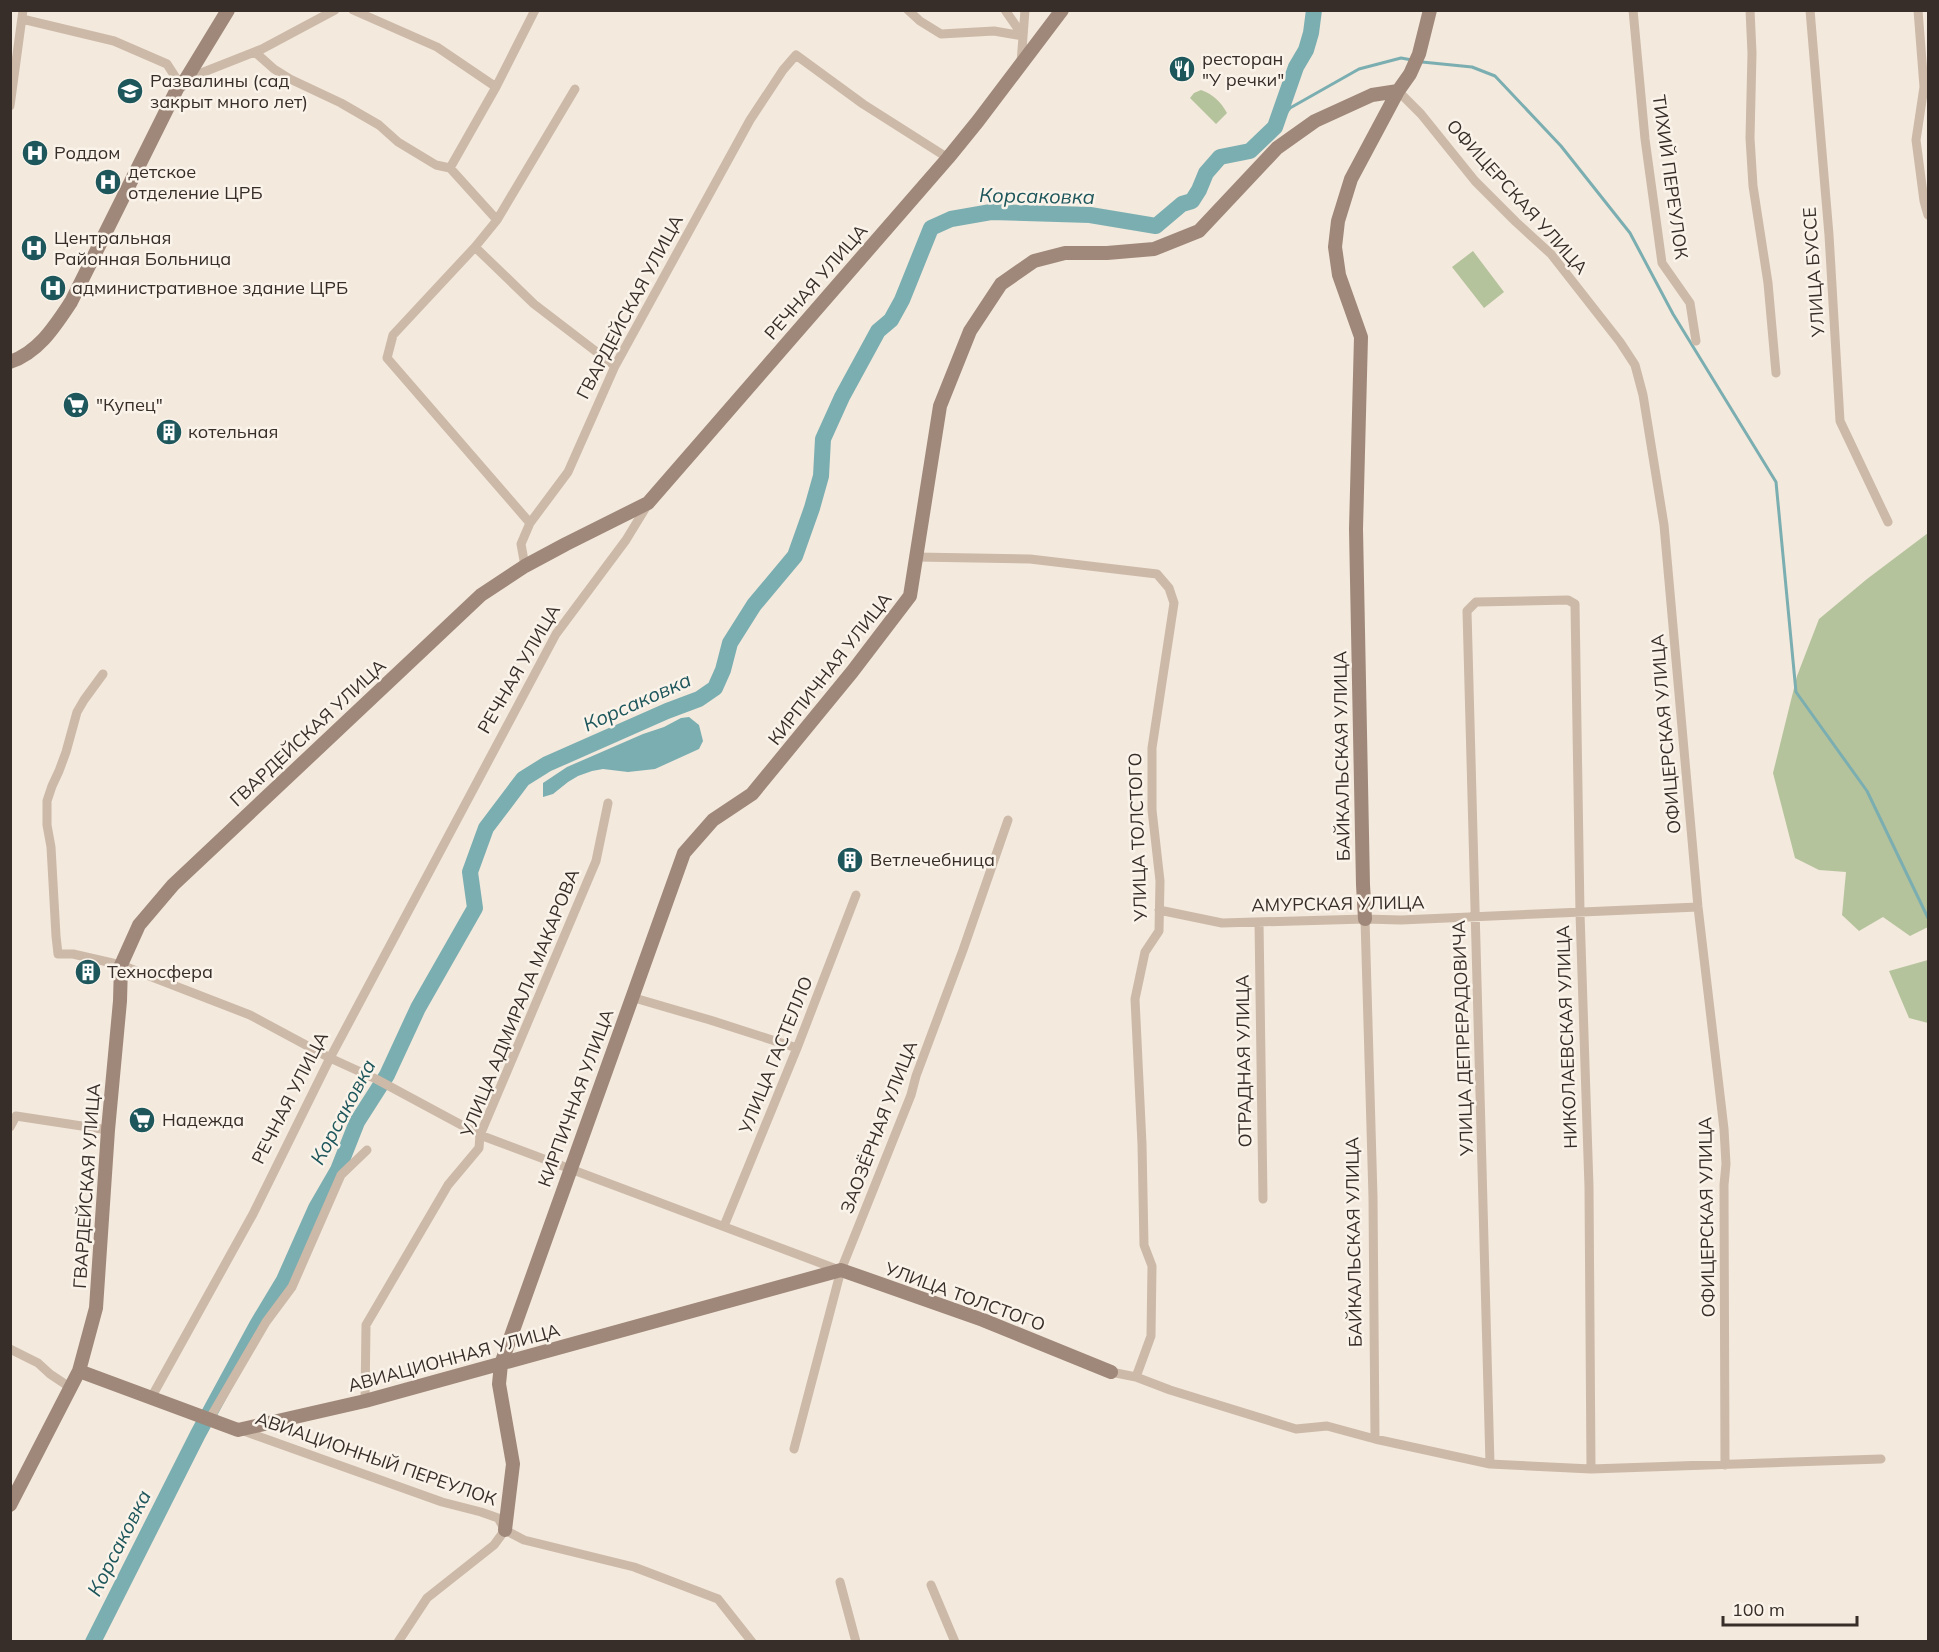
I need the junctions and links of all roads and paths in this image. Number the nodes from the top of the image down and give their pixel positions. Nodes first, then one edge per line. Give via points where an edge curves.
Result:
1 (228, 10) edge
2 (335, 10) edge
3 (353, 10) edge
4 (535, 10) edge
5 (908, 10) edge
6 (1005, 10) edge
7 (1025, 10) edge
8 (1062, 10) edge
9 (1430, 10) edge
10 (1633, 10) edge
11 (1750, 10) edge
12 (1810, 10) edge
13 (1918, 10) edge
14 (23, 15) edge
15 (1023, 36) junction
16 (255, 52) junction
17 (1021, 66) junction
18 (182, 83) junction
19 (496, 87) junction
20 (576, 89) dead end
21 (1398, 91) junction
22 (10, 106) edge
23 (948, 158) junction
24 (450, 168) junction
25 (1929, 215) edge
26 (496, 220) junction
27 (475, 247) junction
28 (1696, 341) dead end
29 (10, 362) edge
30 (615, 366) junction
31 (1776, 373) dead end
32 (648, 503) junction
33 (1888, 522) dead end
34 (530, 523) junction
35 (916, 557) junction
36 (525, 566) junction
37 (1575, 604) joint
38 (103, 674) dead end
39 (608, 803) dead end
40 (1008, 820) dead end
41 (856, 895) dead end
42 (1698, 907) junction
43 (1160, 910) junction
44 (1580, 913) junction
45 (1476, 916) junction
46 (1365, 919) junction
47 (1259, 922) junction
48 (121, 965) junction
49 (631, 997) junction
50 (797, 1048) junction
51 (330, 1058) junction
52 (10, 1127) edge
53 (108, 1130) junction
54 (480, 1135) junction
55 (367, 1150) dead end
56 (571, 1169) junction
57 (1263, 1199) dead end
58 (724, 1227) junction
59 (841, 1270) junction
60 (10, 1349) edge
61 (501, 1364) junction
62 (79, 1371) junction
63 (1111, 1372) joint
64 (1136, 1377) junction
65 (72, 1388) junction
66 (151, 1398) junction
67 (365, 1401) junction
68 (207, 1417) junction
69 (238, 1430) junction
70 (1375, 1439) junction
71 (794, 1449) dead end
72 (1881, 1459) dead end
73 (1490, 1464) junction
74 (1725, 1465) junction
75 (1591, 1469) junction
76 (10, 1505) edge
77 (505, 1530) junction
78 (840, 1582) dead end
79 (931, 1585) dead end
80 (398, 1641) edge
81 (752, 1641) edge
82 (856, 1641) edge
83 (955, 1641) edge

1 - 18 street
2 - 16 street
3 - 19 street via 437,47
4 - 19 street
5 - 15 street via 941,34 994,31
6 - 15 street
7 - 15 street
8 - 17 street, РЕЧНАЯ УЛИЦА
9 - 21 street via 1419,54
10 - 28 street, ТИХИЙ ПЕРЕУЛОК via 1662,263 1690,303
11 - 31 street via 1753,186 1768,283
12 - 33 street, УЛИЦА БУССЕ via 1840,421
13 - 25 street via 1923,87 1916,140
14 - 18 street via 114,41 167,64
14 - 22 street
15 - 17 street
16 - 18 street
16 - 24 street via 290,79 379,125 398,142 436,165
17 - 23 street, РЕЧНАЯ УЛИЦА
18 - 29 street via 71,302 50,334 22,358
19 - 24 street
20 - 26 street
21 - 35 street, КИРПИЧНАЯ УЛИЦА via 1372,95 1315,121 1277,148 1198,231 1154,249 1065,253 1034,261 1001,284 970,331 940,406
21 - 42 street, ОФИЦЕРСКАЯ УЛИЦА via 1475,181 1551,254 1635,365 1665,525
21 - 46 street, БАЙКАЛЬСКАЯ УЛИЦА via 1351,179 1338,221 1335,247 1339,275 1361,337 1356,529
23 - 30 street, ГВАРДЕЙСКАЯ УЛИЦА via 796,56 750,120
23 - 32 street, РЕЧНАЯ УЛИЦА
24 - 26 street
26 - 27 street
27 - 30 street via 534,304
27 - 34 street via 393,335 387,358
30 - 34 street, ГВАРДЕЙСКАЯ УЛИЦА via 568,472
32 - 36 street
32 - 51 street, РЕЧНАЯ УЛИЦА via 626,540 556,634
34 - 36 street, ГВАРДЕЙСКАЯ УЛИЦА via 521,544
35 - 43 street, УЛИЦА ТОЛСТОГО via 1030,559 1157,574 1169,588 1174,603 1152,748 1152,810
35 - 49 street, КИРПИЧНАЯ УЛИЦА via 910,596 852,672 752,794 713,820 684,853
36 - 48 street, ГВАРДЕЙСКАЯ УЛИЦА via 480,596 173,885 139,925
37 - 44 street, НИКОЛАЕВСКАЯ УЛИЦА
37 - 45 street, УЛИЦА ДЕПРЕРАДОВИЧА via 1568,600 1476,602 1467,611
38 - 48 street, УЛИЦА ТОЛСТОГО via 77,712 47,801 47,825 58,949
39 - 54 street, УЛИЦА АДМИРАЛА МАКАРОВА via 596,861
40 - 59 street, ЗАОЗЁРНАЯ УЛИЦА via 912,1095
41 - 50 street, УЛИЦА ГАСТЕЛЛО
42 - 44 street, АМУРСКАЯ УЛИЦА
42 - 74 street, ОФИЦЕРСКАЯ УЛИЦА via 1726,1164
43 - 47 street, АМУРСКАЯ УЛИЦА via 1222,923
43 - 64 street, УЛИЦА ТОЛСТОГО via 1159,931 1145,952 1135,999 1144,1245 1152,1266 1151,1336
44 - 45 street, АМУРСКАЯ УЛИЦА
44 - 75 street, НИКОЛАЕВСКАЯ УЛИЦА via 1589,1187
45 - 46 street, АМУРСКАЯ УЛИЦА
45 - 73 street, УЛИЦА ДЕПРЕРАДОВИЧА
46 - 47 street, АМУРСКАЯ УЛИЦА
46 - 70 street, БАЙКАЛЬСКАЯ УЛИЦА
47 - 57 street, ОТРАДНАЯ УЛИЦА
48 - 51 street, УЛИЦА ТОЛСТОГО via 250,1015
48 - 53 street, ГВАРДЕЙСКАЯ УЛИЦА
49 - 50 street
49 - 56 street, КИРПИЧНАЯ УЛИЦА
50 - 58 street, УЛИЦА ГАСТЕЛЛО
51 - 54 street, УЛИЦА ТОЛСТОГО
51 - 66 street, РЕЧНАЯ УЛИЦА via 253,1214
52 - 53 street via 16,1116
53 - 62 street, ГВАРДЕЙСКАЯ УЛИЦА via 96,1308
54 - 56 street, УЛИЦА ТОЛСТОГО
54 - 67 street, УЛИЦА АДМИРАЛА МАКАРОВА via 479,1149 448,1185 366,1325
55 - 68 street via 341,1175 292,1287
56 - 58 street, УЛИЦА ТОЛСТОГО
56 - 61 street, КИРПИЧНАЯ УЛИЦА
58 - 59 street, УЛИЦА ТОЛСТОГО
59 - 61 street, АВИАЦИОННАЯ УЛИЦА
59 - 63 street, УЛИЦА ТОЛСТОГО via 983,1320
59 - 71 street, ЗАОЗЁРНАЯ УЛИЦА
60 - 65 street
61 - 67 street, АВИАЦИОННАЯ УЛИЦА
61 - 77 street, КИРПИЧНАЯ УЛИЦА via 499,1384 513,1464
62 - 65 street, ГВАРДЕЙСКАЯ УЛИЦА
62 - 66 street
63 - 64 street, УЛИЦА ТОЛСТОГО
64 - 70 street via 1296,1429 1327,1426
65 - 76 street, ГВАРДЕЙСКАЯ УЛИЦА
66 - 68 street
67 - 69 street, АВИАЦИОННАЯ УЛИЦА
68 - 69 street
69 - 77 street, АВИАЦИОННЫЙ ПЕРЕУЛОК via 498,1518
70 - 73 street
72 - 74 street
73 - 75 street
74 - 75 street
77 - 80 street via 494,1545 427,1598
77 - 81 street, АВИАЦИОННЫЙ ПЕРЕУЛОК via 524,1540 634,1567 718,1599
78 - 82 street
79 - 83 street

